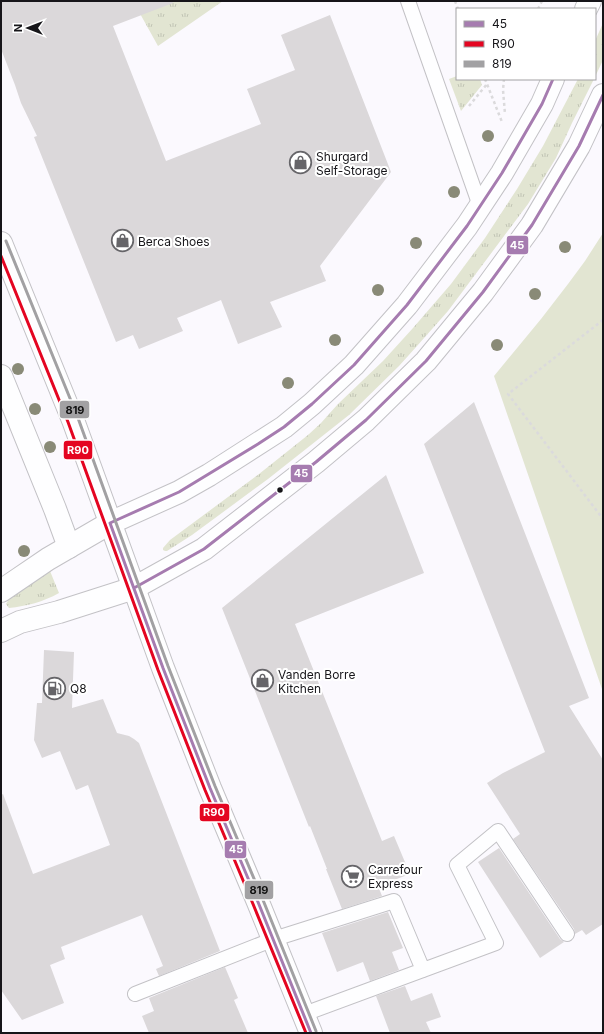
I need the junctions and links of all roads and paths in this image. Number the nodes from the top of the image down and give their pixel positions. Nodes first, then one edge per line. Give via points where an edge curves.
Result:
1 (408, 1) edge
2 (486, 80) edge
3 (504, 80) edge
4 (553, 80) edge
5 (487, 83) junction
6 (603, 95) edge
7 (467, 108) dead end
8 (480, 206) junction
9 (1, 243) edge
10 (603, 320) edge
11 (1, 376) edge
12 (603, 519) edge
13 (110, 523) junction
14 (69, 547) junction
15 (134, 588) junction
16 (1, 591) edge
17 (1, 631) edge
18 (567, 934) dead end
19 (274, 940) junction
20 (423, 970) junction
21 (135, 994) dead end
22 (308, 1024) edge

1 - 8 lane
2 - 5 path
3 - 5 path via 506,119 503,124
4 - 8 main road via 542,104
5 - 7 path
6 - 15 main road via 579,146 532,225 483,292 426,361 366,420 204,549
8 - 13 main road via 407,305 354,365 312,404 284,427 209,475 179,492
9 - 13 main road via 73,420
10 - 12 path via 508,394
11 - 14 main road
13 - 14 main road
13 - 15 main road
14 - 16 main road
15 - 17 main road via 20,622
15 - 19 main road via 210,788
18 - 20 lane via 498,831 457,865 496,943
19 - 20 lane via 394,901
19 - 21 lane
19 - 22 main road
20 - 22 lane

